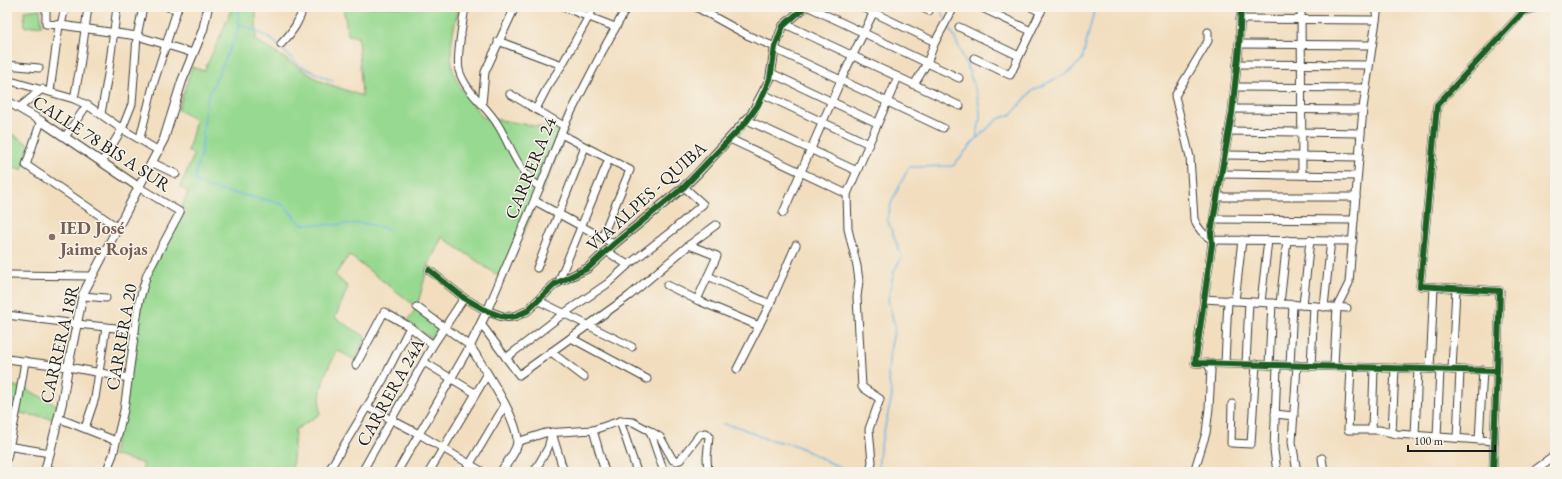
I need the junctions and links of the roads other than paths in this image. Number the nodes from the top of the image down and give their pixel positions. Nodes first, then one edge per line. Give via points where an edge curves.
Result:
1 (46, 7) edge
2 (65, 7) edge
3 (88, 7) edge
4 (117, 7) edge
5 (143, 7) edge
6 (168, 7) edge
7 (208, 7) edge
8 (303, 7) edge
9 (465, 7) edge
10 (515, 7) edge
11 (594, 7) edge
12 (627, 7) edge
13 (696, 7) edge
14 (805, 7) edge
15 (809, 7) edge
16 (862, 7) edge
17 (920, 7) edge
18 (954, 7) edge
19 (980, 7) edge
20 (1031, 7) edge
21 (1241, 7) edge
22 (1301, 7) edge
23 (1378, 7) edge
24 (1517, 7) edge
25 (177, 8) edge
26 (566, 8) dead end
27 (1535, 8) edge
28 (1042, 9) edge
29 (874, 10) edge
30 (929, 11) dead end
31 (588, 17) junction
32 (1240, 19) junction
33 (1301, 20) junction
34 (1376, 20) junction
35 (785, 24) junction
36 (60, 25) junction
37 (615, 27) junction
38 (959, 27) dead end
39 (86, 29) junction
40 (1031, 31) junction
41 (1208, 32) dead end
42 (113, 33) junction
43 (864, 33) junction
44 (137, 36) junction
45 (498, 41) junction
46 (935, 42) junction
47 (281, 44) dead end
48 (1239, 44) junction
49 (1301, 44) junction
50 (166, 45) junction
51 (1372, 45) junction
52 (775, 48) junction
53 (193, 53) junction
54 (853, 56) junction
55 (1019, 56) junction
56 (974, 58) dead end
57 (927, 63) junction
58 (1237, 64) junction
59 (7, 65) edge
60 (562, 65) junction
61 (1301, 65) junction
62 (1369, 65) junction
63 (39, 68) dead end
64 (771, 73) junction
65 (898, 77) junction
66 (959, 78) dead end
67 (7, 80) edge
68 (841, 80) junction
69 (914, 85) junction
70 (1235, 86) junction
71 (1301, 87) junction
72 (1366, 88) junction
73 (42, 89) junction
74 (50, 91) junction
75 (510, 94) dead end
76 (763, 94) junction
77 (74, 98) junction
78 (7, 101) edge
79 (887, 101) junction
80 (832, 102) junction
81 (482, 104) junction
82 (87, 105) junction
83 (960, 106) dead end
84 (19, 108) junction
85 (536, 109) junction
86 (1233, 109) junction
87 (1302, 109) junction
88 (1362, 110) junction
89 (101, 114) junction
90 (747, 120) junction
91 (41, 121) junction
92 (823, 122) junction
93 (877, 123) junction
94 (564, 126) junction
95 (943, 128) dead end
96 (122, 129) junction
97 (1229, 131) junction
98 (1302, 132) junction
99 (1361, 133) junction
100 (561, 134) junction
101 (65, 137) junction
102 (140, 138) junction
103 (730, 139) junction
104 (868, 144) junction
105 (585, 147) junction
106 (811, 150) junction
107 (159, 151) junction
108 (1225, 155) junction
109 (1302, 156) junction
110 (1359, 157) junction
111 (610, 160) junction
112 (102, 162) junction
113 (153, 163) junction
114 (857, 171) junction
115 (801, 173) junction
116 (176, 174) dead end
117 (1221, 174) junction
118 (1302, 175) junction
119 (1358, 176) junction
120 (540, 187) junction
121 (684, 187) junction
122 (140, 188) junction
123 (847, 194) junction
124 (1217, 197) junction
125 (1356, 197) junction
126 (534, 201) junction
127 (180, 212) joint
128 (783, 213) dead end
129 (558, 214) junction
130 (1213, 220) junction
131 (1354, 220) junction
132 (716, 225) dead end
133 (582, 226) junction
134 (117, 228) junction
135 (602, 238) junction
136 (1212, 240) junction
137 (1242, 240) junction
138 (1268, 240) junction
139 (1287, 240) junction
140 (1310, 240) junction
141 (1331, 240) junction
142 (1353, 241) junction
143 (614, 244) junction
144 (689, 245) junction
145 (796, 245) dead end
146 (606, 251) junction
147 (628, 265) junction
148 (537, 268) dead end
149 (429, 270) dead end
150 (7, 275) edge
151 (92, 276) junction
152 (708, 276) junction
153 (561, 281) junction
154 (667, 285) dead end
155 (1434, 287) junction
156 (1456, 288) junction
157 (83, 296) junction
158 (106, 298) dead end
159 (464, 298) junction
160 (1204, 299) junction
161 (697, 300) junction
162 (539, 301) junction
163 (1231, 301) junction
164 (1249, 302) junction
165 (1261, 302) junction
166 (1272, 303) junction
167 (770, 304) junction
168 (1280, 304) junction
169 (1293, 304) junction
170 (1303, 305) junction
171 (1314, 306) junction
172 (1324, 306) junction
173 (417, 307) dead end
174 (1337, 307) junction
175 (1347, 308) dead end
176 (487, 311) junction
177 (563, 314) junction
178 (7, 316) edge
179 (76, 324) junction
180 (481, 324) junction
181 (590, 326) junction
182 (759, 326) junction
183 (106, 327) junction
184 (410, 327) junction
185 (444, 328) junction
186 (135, 330) junction
187 (571, 338) junction
188 (433, 345) junction
189 (470, 346) junction
190 (632, 347) dead end
191 (551, 352) junction
192 (506, 358) junction
193 (7, 359) edge
194 (25, 361) junction
195 (424, 362) junction
196 (1207, 363) junction
197 (1224, 364) junction
198 (1246, 364) junction
199 (1256, 364) junction
200 (356, 365) dead end
201 (1269, 365) junction
202 (1277, 365) junction
203 (1294, 365) junction
204 (1311, 366) junction
205 (1334, 366) junction
206 (68, 367) junction
207 (1351, 367) junction
208 (1374, 368) junction
209 (1395, 368) junction
210 (737, 369) dead end
211 (1418, 369) junction
212 (1430, 369) junction
213 (1440, 369) junction
214 (1456, 370) junction
215 (1483, 370) junction
216 (1496, 371) junction
217 (100, 373) junction
218 (487, 375) junction
219 (129, 378) junction
220 (584, 378) dead end
221 (451, 379) junction
222 (647, 379) dead end
223 (475, 394) junction
224 (1232, 404) dead end
225 (505, 406) junction
226 (367, 407) junction
227 (1275, 414) junction
228 (1294, 416) junction
229 (58, 418) junction
230 (392, 419) junction
231 (620, 421) junction
232 (85, 428) junction
233 (1372, 429) junction
234 (593, 430) junction
235 (650, 430) junction
236 (552, 432) junction
237 (1392, 433) junction
238 (419, 434) junction
239 (1415, 435) junction
240 (1437, 437) junction
241 (1457, 438) junction
242 (1479, 440) junction
243 (116, 441) junction
244 (1494, 441) junction
245 (517, 442) junction
246 (8, 446) edge
247 (443, 449) junction
248 (50, 453) junction
249 (1555, 456) edge
250 (7, 458) edge
251 (1322, 458) dead end
252 (470, 464) junction
253 (46, 470) edge
254 (55, 472) edge
255 (106, 472) edge
256 (328, 472) edge
257 (362, 472) edge
258 (397, 472) edge
259 (429, 472) edge
260 (465, 472) edge
261 (484, 472) edge
262 (501, 472) edge
263 (534, 472) edge
264 (564, 472) edge
265 (605, 472) edge
266 (636, 472) edge
267 (664, 472) edge
268 (708, 472) edge
269 (870, 472) edge
270 (1194, 472) edge
271 (1278, 472) edge
272 (1297, 472) edge
273 (1324, 472) edge
274 (1493, 472) edge
275 (1533, 472) edge

1 - 36 street via 46,24
2 - 36 street
3 - 39 street
4 - 42 street
5 - 44 street
6 - 25 street
7 - 53 street, CARRERA 18R via 204,26
8 - 47 street via 295,27
9 - 81 street via 458,53 459,70 464,82
10 - 45 street
11 - 31 street
12 - 37 street, CARRERA 24
13 - 52 street
14 - 35 street, VÍA ALPES - QUIBA
15 - 43 street
16 - 29 street
17 - 30 street
18 - 46 street
19 - 40 street
20 - 28 street
21 - 32 street
22 - 33 street
23 - 34 street
24 - 27 street
25 - 50 street
26 - 31 street
27 - 155 street via 1523,12 1437,104 1420,286
28 - 40 street
29 - 43 street
29 - 46 street
31 - 37 street
31 - 60 street
32 - 33 street
32 - 48 street
33 - 34 street
33 - 49 street
34 - 51 street
35 - 52 street, VÍA ALPES - QUIBA
35 - 54 street
36 - 39 street
36 - 74 street
37 - 94 street, CARRERA 24
38 - 55 street
39 - 42 street
39 - 77 street
40 - 55 street
41 - 136 street via 1208,41 1175,96 1190,157 1194,220 1202,233
42 - 44 street
42 - 89 street
43 - 54 street
43 - 57 street
44 - 50 street
44 - 96 street via 132,104
45 - 60 street
45 - 81 street via 485,72
46 - 57 street
48 - 49 street
48 - 58 street
49 - 51 street
49 - 61 street
50 - 53 street
50 - 102 street
51 - 62 street
52 - 64 street, VÍA ALPES - QUIBA
52 - 68 street
53 - 107 street, CARRERA 18R
54 - 65 street
54 - 68 street
55 - 56 street via 1010,75
57 - 66 street
57 - 69 street
58 - 61 street
58 - 70 street
59 - 63 street
60 - 85 street
61 - 62 street
61 - 71 street
62 - 72 street
64 - 76 street, VÍA ALPES - QUIBA
64 - 80 street
65 - 69 street
65 - 79 street
67 - 73 street
68 - 79 street
68 - 80 street
69 - 83 street
70 - 71 street
70 - 86 street
71 - 72 street
71 - 87 street
72 - 88 street
73 - 74 street
73 - 84 street
74 - 77 street
75 - 85 street
76 - 90 street, VÍA ALPES - QUIBA
76 - 92 street
77 - 82 street
78 - 84 street, CALLE 78 BIS A SUR
79 - 93 street
79 - 95 street
80 - 92 street
80 - 93 street
81 - 120 street via 498,124 519,165
82 - 89 street
82 - 101 street
84 - 91 street, CALLE 78 BIS A SUR
85 - 94 street
86 - 87 street
86 - 97 street
87 - 88 street
87 - 98 street
88 - 99 street
89 - 96 street
90 - 103 street, VÍA ALPES - QUIBA
90 - 106 street
91 - 101 street, CALLE 78 BIS A SUR
91 - 134 street via 26,165
92 - 104 street
92 - 106 street
93 - 104 street
94 - 100 street, CARRERA 24
96 - 102 street
96 - 112 street
97 - 98 street
97 - 108 street
98 - 99 street
98 - 109 street
99 - 110 street
100 - 105 street
100 - 120 street, CARRERA 24
101 - 112 street, CALLE 78 BIS A SUR
102 - 107 street
103 - 115 street
103 - 121 street, VÍA ALPES - QUIBA
104 - 114 street
105 - 111 street
105 - 129 street
106 - 114 street
106 - 115 street
107 - 113 street, CARRERA 18R
108 - 109 street
108 - 117 street
109 - 110 street
109 - 118 street
110 - 119 street
111 - 133 street
111 - 135 street via 630,170
112 - 122 street, CALLE 78 BIS A SUR
113 - 116 street
113 - 122 street, CARRERA 18R
114 - 123 street
115 - 123 street
115 - 128 street
117 - 118 street
117 - 124 street
118 - 119 street
119 - 125 street
120 - 126 street, CARRERA 24
121 - 143 street, VÍA ALPES - QUIBA
121 - 147 street via 703,204
122 - 127 street, CALLE 78 BIS A SUR
122 - 134 street, CARRERA 18R
123 - 269 street via 848,229 859,281 857,297 862,387 880,399 869,429 872,462
124 - 125 street
124 - 130 street
125 - 131 street
126 - 129 street
126 - 176 street, CARRERA 24
127 - 186 street, CARRERA 20 via 147,274
129 - 133 street
129 - 148 street
130 - 131 street
130 - 136 street
131 - 142 street
132 - 144 street
133 - 135 street
133 - 153 street via 560,278
134 - 151 street, CARRERA 18R
135 - 143 street
136 - 137 street
136 - 160 street
137 - 138 street
137 - 163 street
138 - 139 street
138 - 165 street
139 - 140 street
139 - 168 street
140 - 141 street
140 - 170 street
141 - 142 street
141 - 172 street
142 - 174 street via 1349,283
143 - 146 street, VÍA ALPES - QUIBA
144 - 152 street via 717,256
144 - 181 street
145 - 167 street
146 - 147 street
146 - 153 street, VÍA ALPES - QUIBA via 588,268
147 - 177 street via 604,287
149 - 159 street
150 - 151 street
151 - 157 street, CARRERA 18R
152 - 161 street
152 - 167 street
153 - 162 street, VÍA ALPES - QUIBA
154 - 161 street
155 - 156 street
155 - 212 street
156 - 214 street
156 - 216 street via 1500,291
157 - 158 street
157 - 179 street, CARRERA 18R
159 - 176 street
159 - 185 street, CARRERA 24A
160 - 163 street
160 - 196 street via 1195,363
161 - 182 street
162 - 176 street, VÍA ALPES - QUIBA via 527,312 516,316 504,317
162 - 177 street
163 - 164 street
163 - 197 street
164 - 165 street
164 - 198 street
165 - 166 street
166 - 168 street
166 - 201 street
167 - 182 street
168 - 169 street
169 - 170 street
169 - 203 street
170 - 171 street
171 - 172 street
171 - 204 street
172 - 174 street
173 - 185 street
174 - 175 street
174 - 205 street
176 - 180 street, CARRERA 24
177 - 181 street
177 - 192 street
178 - 179 street
179 - 183 street
179 - 206 street, CARRERA 18R
180 - 189 street, CARRERA 24
180 - 192 street
181 - 187 street
181 - 190 street
182 - 210 street
183 - 186 street
183 - 217 street
184 - 188 street
184 - 200 street via 384,312
184 - 226 street
185 - 188 street, CARRERA 24A
185 - 189 street
186 - 219 street, CARRERA 20
187 - 191 street
187 - 222 street
188 - 195 street, CARRERA 24A
189 - 218 street
189 - 221 street
191 - 192 street via 519,375
191 - 220 street
193 - 194 street
194 - 206 street
194 - 246 street
195 - 221 street
195 - 230 street, CARRERA 24A
196 - 197 street
196 - 270 street via 1211,370 1209,408 1206,433
197 - 198 street
198 - 199 street
199 - 201 street
199 - 224 street via 1251,444 1231,443
201 - 202 street
202 - 203 street
202 - 227 street
203 - 204 street
203 - 228 street
204 - 205 street
205 - 207 street
206 - 217 street
206 - 229 street, CARRERA 18R
207 - 208 street
207 - 233 street via 1348,430
208 - 209 street
208 - 233 street
209 - 211 street
209 - 237 street
211 - 212 street
211 - 239 street
212 - 213 street
213 - 214 street
213 - 240 street
214 - 215 street
214 - 241 street
215 - 216 street
215 - 242 street
216 - 244 street
217 - 219 street
217 - 232 street
218 - 223 street
218 - 225 street
219 - 243 street, CARRERA 20
221 - 223 street
221 - 238 street
223 - 247 street
225 - 245 street via 515,429
225 - 252 street
226 - 230 street
226 - 256 street
227 - 228 street
227 - 271 street via 1274,450
228 - 272 street via 1292,442
229 - 232 street
229 - 248 street, CARRERA 18R
230 - 238 street
230 - 257 street, CARRERA 24A
231 - 234 street
231 - 235 street via 633,422
231 - 266 street
232 - 243 street
233 - 237 street
234 - 236 street
234 - 265 street
235 - 267 street
235 - 268 street via 660,437 673,460 677,461 700,434 706,433 709,436
236 - 245 street
236 - 263 street via 548,448
236 - 264 street
237 - 239 street
238 - 247 street
238 - 258 street
239 - 240 street
240 - 241 street
241 - 242 street
242 - 244 street
243 - 255 street, CARRERA 20
244 - 274 street
245 - 262 street
246 - 248 street
246 - 250 street
247 - 252 street
247 - 259 street
248 - 253 street, CARRERA 18R
249 - 275 street
251 - 273 street
252 - 260 street
252 - 261 street
253 - 254 street

